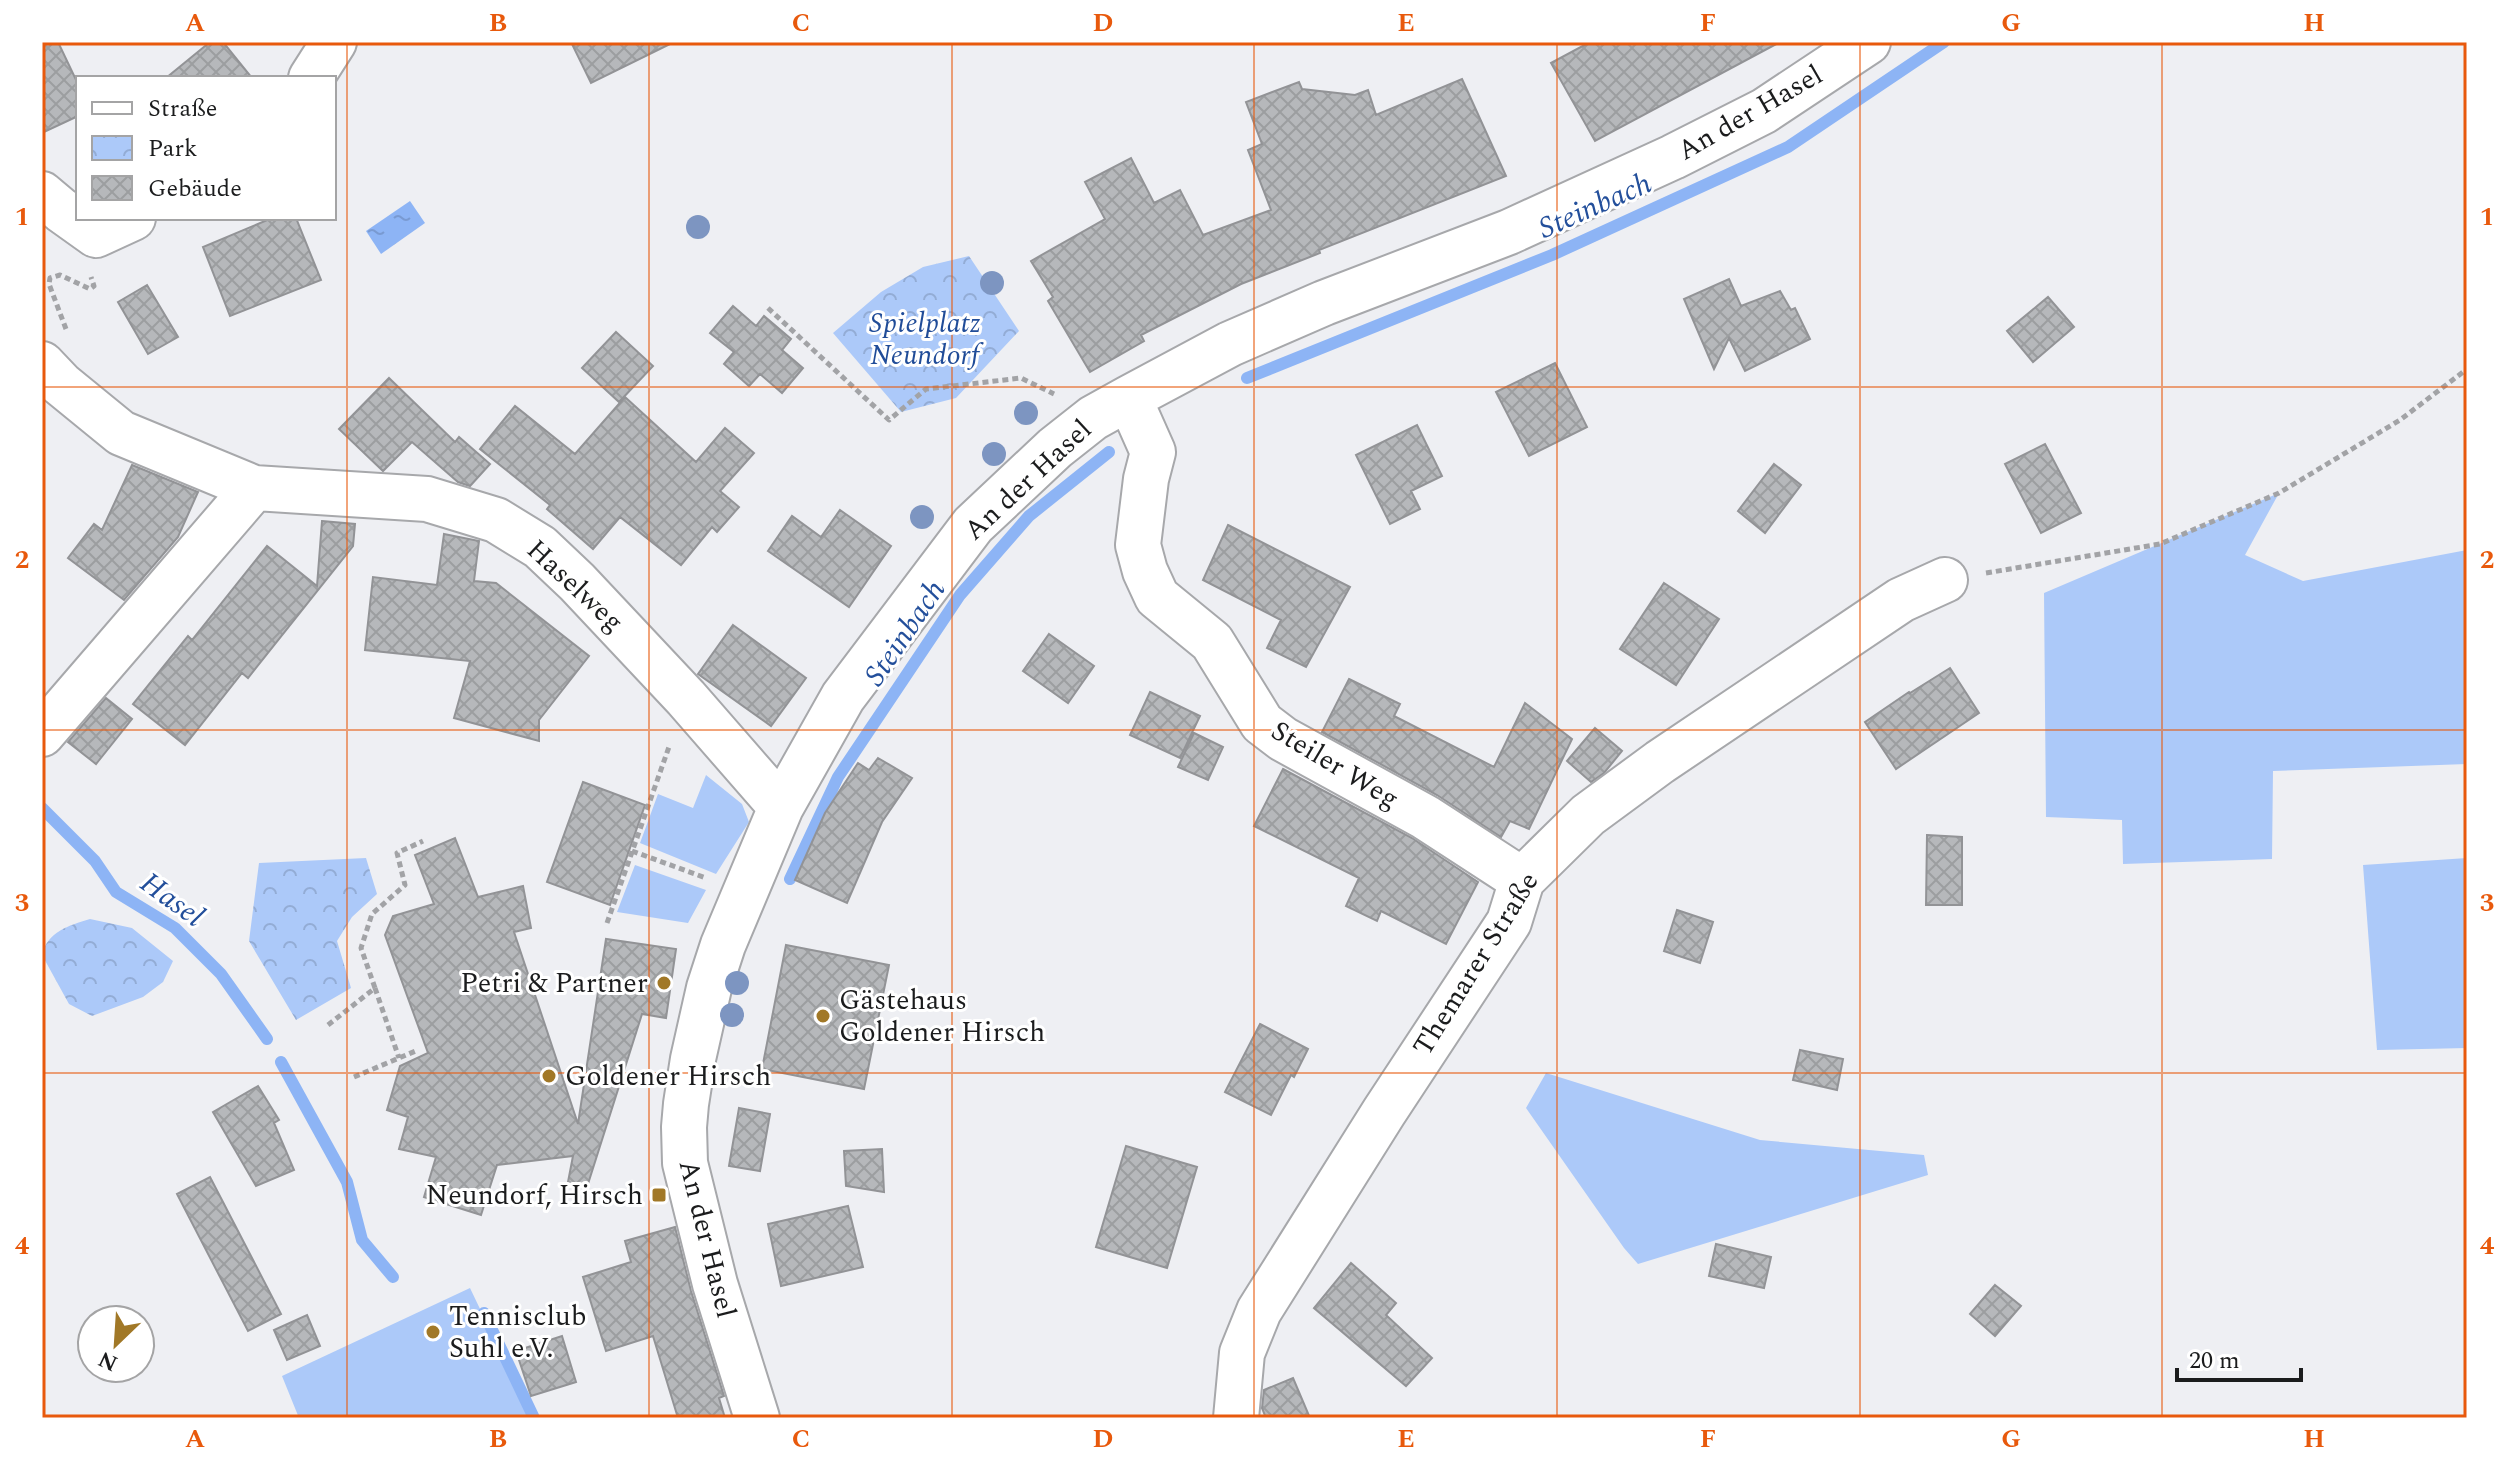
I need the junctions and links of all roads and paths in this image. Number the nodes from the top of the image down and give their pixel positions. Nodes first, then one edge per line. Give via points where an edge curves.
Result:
1 (334, 42) edge
2 (1868, 42) edge
3 (312, 76) edge
4 (42, 194) edge
5 (76, 215) edge
6 (92, 220) edge
7 (114, 227) edge
8 (768, 308) dead end
9 (55, 351) edge
10 (2467, 369) edge
11 (1021, 378) dead end
12 (1129, 398) junction
13 (254, 488) junction
14 (1945, 580) joint
15 (42, 734) edge
16 (656, 782) dead end
17 (781, 807) junction
18 (423, 841) dead end
19 (632, 851) junction
20 (1522, 880) junction
21 (746, 893) junction
22 (607, 923) dead end
23 (375, 988) junction
24 (328, 1025) dead end
25 (418, 1050) dead end
26 (399, 1058) junction
27 (354, 1077) dead end
28 (757, 1418) edge
29 (1236, 1418) edge

1 - 3 street
2 - 12 street, An der Hasel via 1764,111 1673,157 1509,232 1270,326
4 - 5 street
6 - 7 street
7 - 9 path via 79,257 93,288 60,275 50,278 64,322
8 - 11 path via 889,420 926,389
9 - 13 street, Haselweg via 61,384 121,433
10 - 14 path via 2400,420 2279,493 2160,544
12 - 17 street, An der Hasel via 1055,448 973,525 843,697
12 - 20 street, Steiler Weg via 1153,452 1138,545 1157,597 1212,642 1262,723
13 - 15 street
13 - 17 street, Haselweg via 427,499 496,520 540,547 577,582
14 - 20 street, Themarer Straße via 1901,600 1660,762 1588,815
16 - 19 path
17 - 21 street, An der Hasel
18 - 23 path via 397,853 405,885 372,914 361,948
19 - 21 path
19 - 22 path
20 - 29 street, Themarer Straße via 1509,922 1259,1311 1242,1353
21 - 28 street, An der Hasel via 709,988 684,1127 685,1163 699,1225
23 - 24 path
23 - 26 path
25 - 26 path
26 - 27 path

